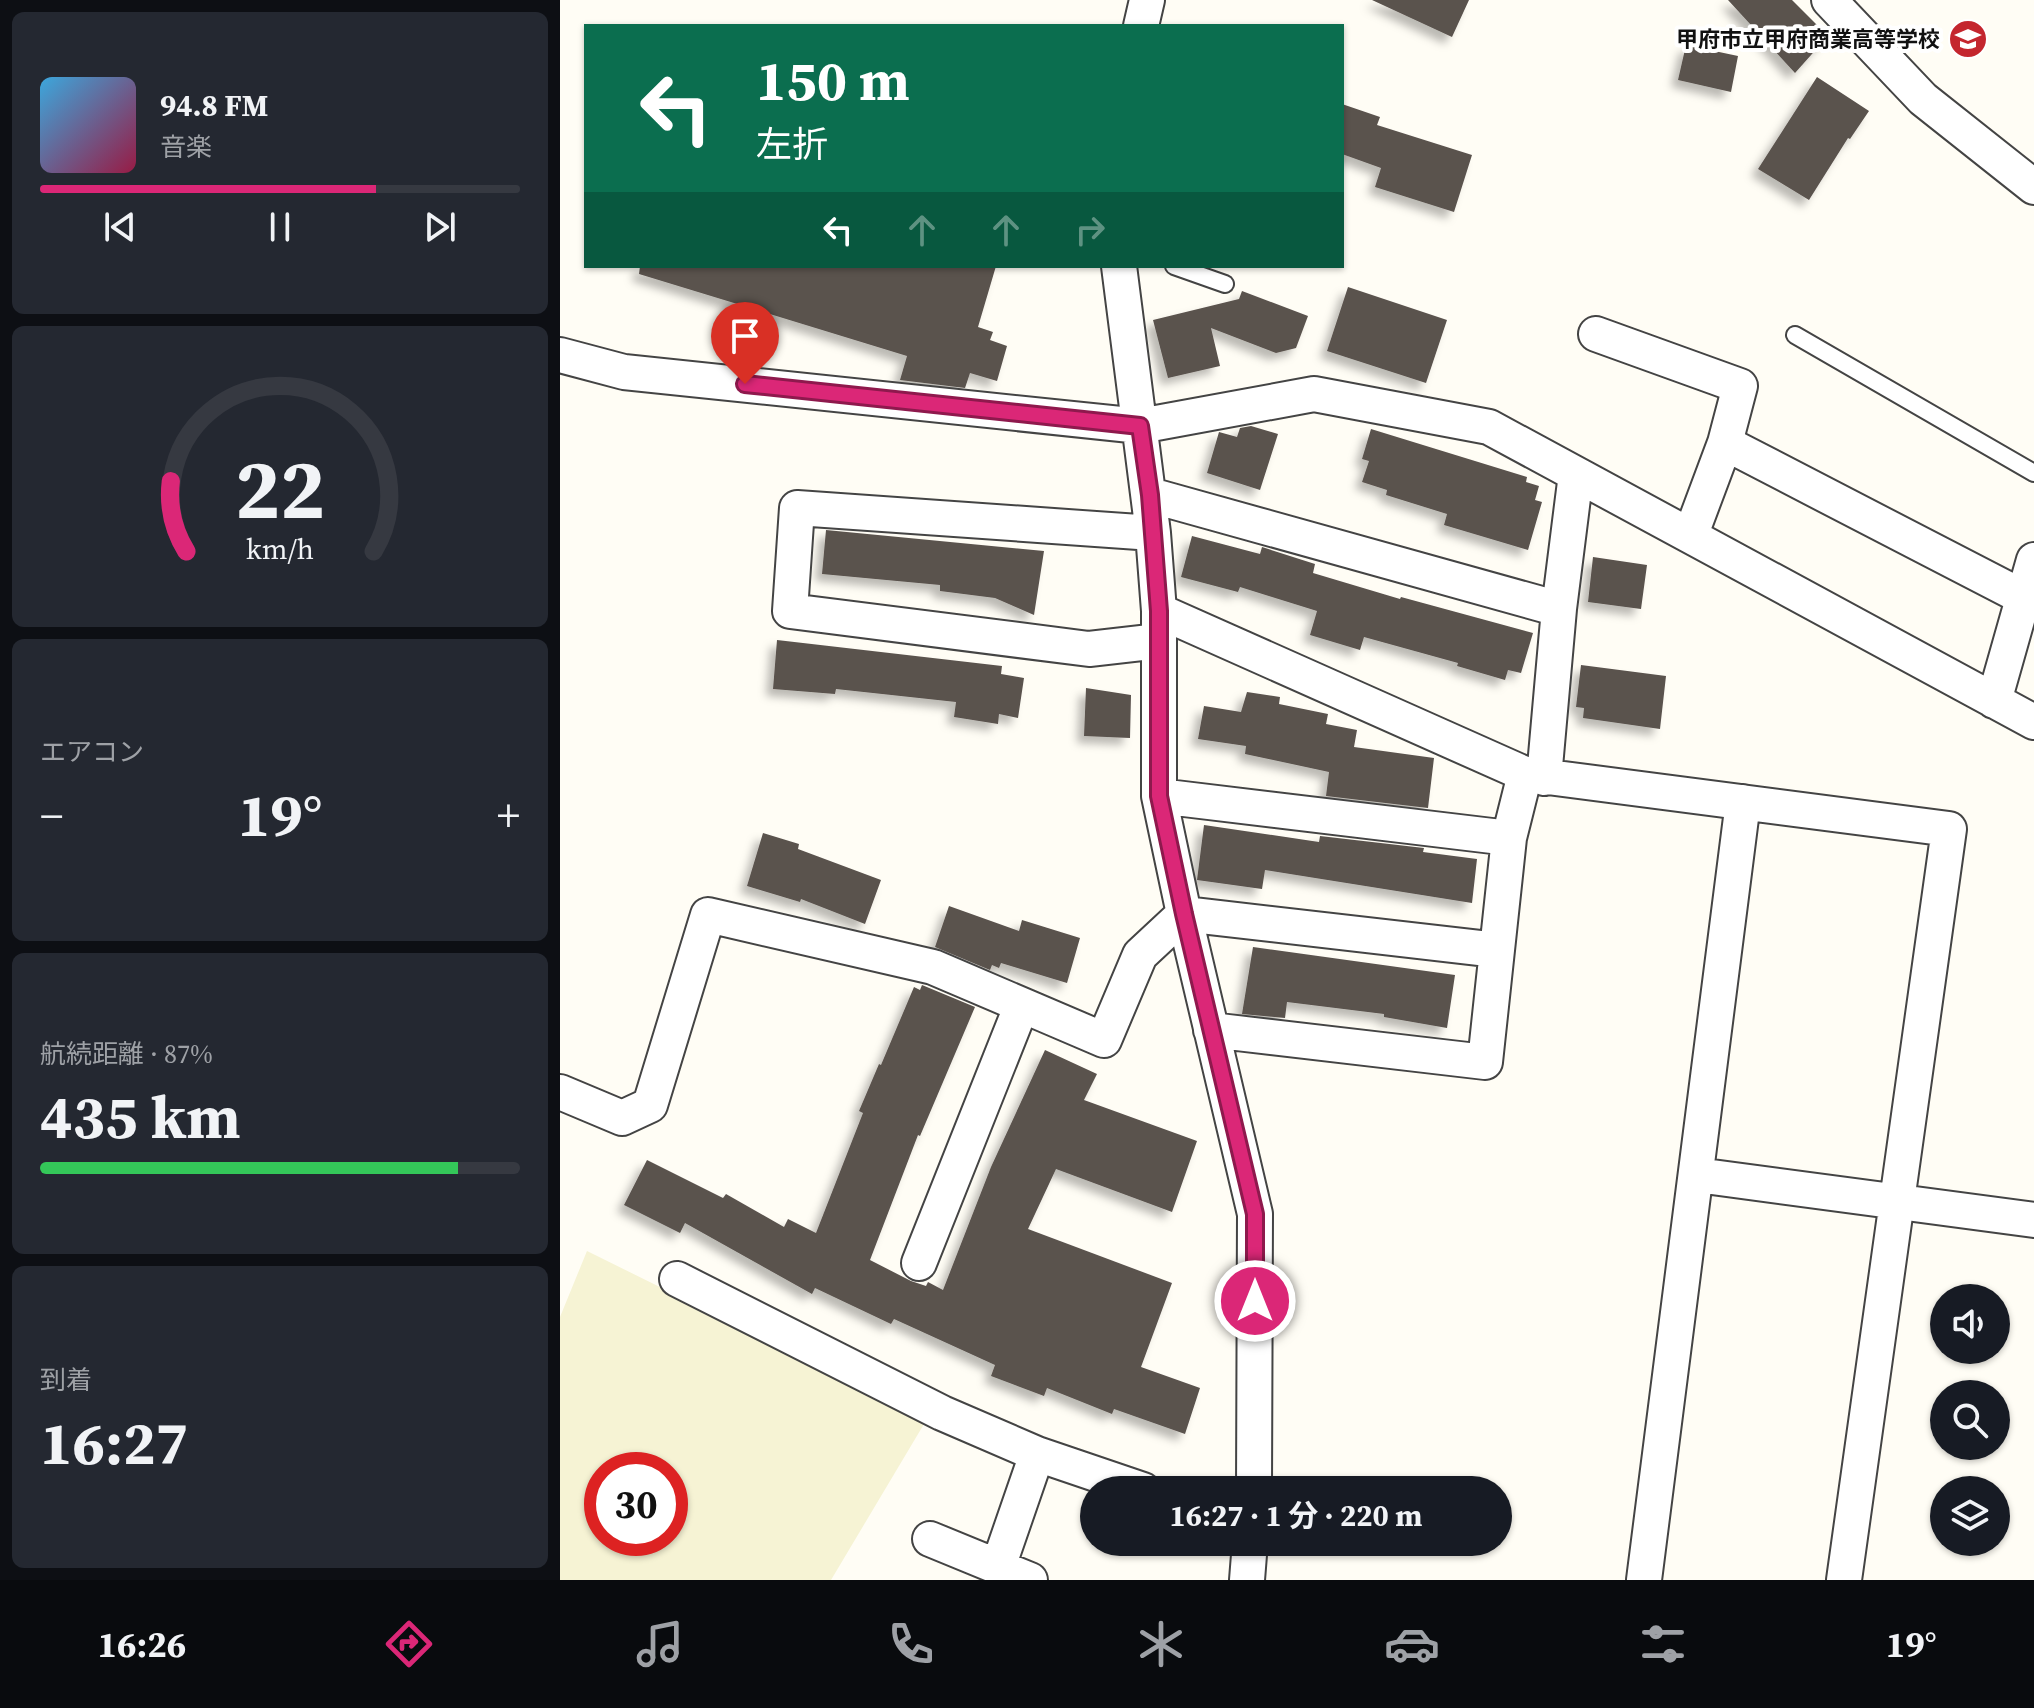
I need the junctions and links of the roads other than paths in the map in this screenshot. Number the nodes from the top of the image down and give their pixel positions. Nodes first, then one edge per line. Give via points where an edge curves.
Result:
1 (1147, 0) edge
2 (1829, 0) edge
3 (1141, 24) edge
4 (2034, 187) edge
5 (1119, 268) edge
6 (1180, 268) edge
7 (1225, 284) dead end
8 (1596, 334) dead end
9 (1795, 335) dead end
10 (560, 355) edge
11 (1140, 426) junction
12 (1725, 443) junction
13 (2034, 473) edge
14 (1576, 474) junction
15 (1150, 495) junction
16 (1153, 533) junction
17 (1691, 534) junction
18 (2034, 560) edge
19 (2029, 600) edge
20 (1559, 609) junction
21 (1159, 626) junction
22 (1994, 701) junction
23 (2034, 722) edge
24 (1534, 776) junction
25 (1159, 796) junction
26 (1743, 802) junction
27 (1509, 838) junction
28 (1184, 914) junction
29 (1497, 950) junction
30 (1021, 1007) junction
31 (1211, 1030) junction
32 (560, 1092) edge
33 (1697, 1175) junction
34 (1899, 1200) junction
35 (2034, 1220) edge
36 (919, 1263) dead end
37 (677, 1279) dead end
38 (1037, 1454) junction
39 (1102, 1476) edge
40 (1254, 1476) edge
41 (930, 1539) dead end
42 (1249, 1556) edge
43 (998, 1567) junction
44 (1030, 1580) edge
45 (1247, 1580) edge
46 (1644, 1580) edge
47 (1844, 1580) edge

1 - 3 street
2 - 4 street via 1923,99
5 - 11 street
6 - 7 lane
8 - 12 street via 1740,386
9 - 13 lane
10 - 11 street via 624,372
11 - 14 street via 1314,394 1489,427
11 - 15 street
12 - 17 street
12 - 19 street
14 - 17 street
14 - 20 street
15 - 16 street
15 - 20 street
16 - 21 street
16 - 21 street via 797,508 790,611 1089,649
17 - 22 street
18 - 19 street
19 - 22 street
20 - 24 street
21 - 24 street
21 - 25 street
22 - 23 street
24 - 26 street
24 - 27 street
25 - 27 street
25 - 28 street
26 - 33 street
26 - 34 street via 1949,829
27 - 29 street
28 - 29 street
28 - 30 street via 1140,955 1104,1040
28 - 31 street
29 - 31 street via 1485,1062
30 - 32 street via 933,967 708,915 650,1105 622,1118
30 - 36 street
31 - 40 street via 1255,1214
33 - 34 street
33 - 46 street
34 - 35 street
34 - 47 street
37 - 38 street via 942,1413
38 - 39 street
38 - 43 street
41 - 43 street
42 - 45 street
43 - 44 street

